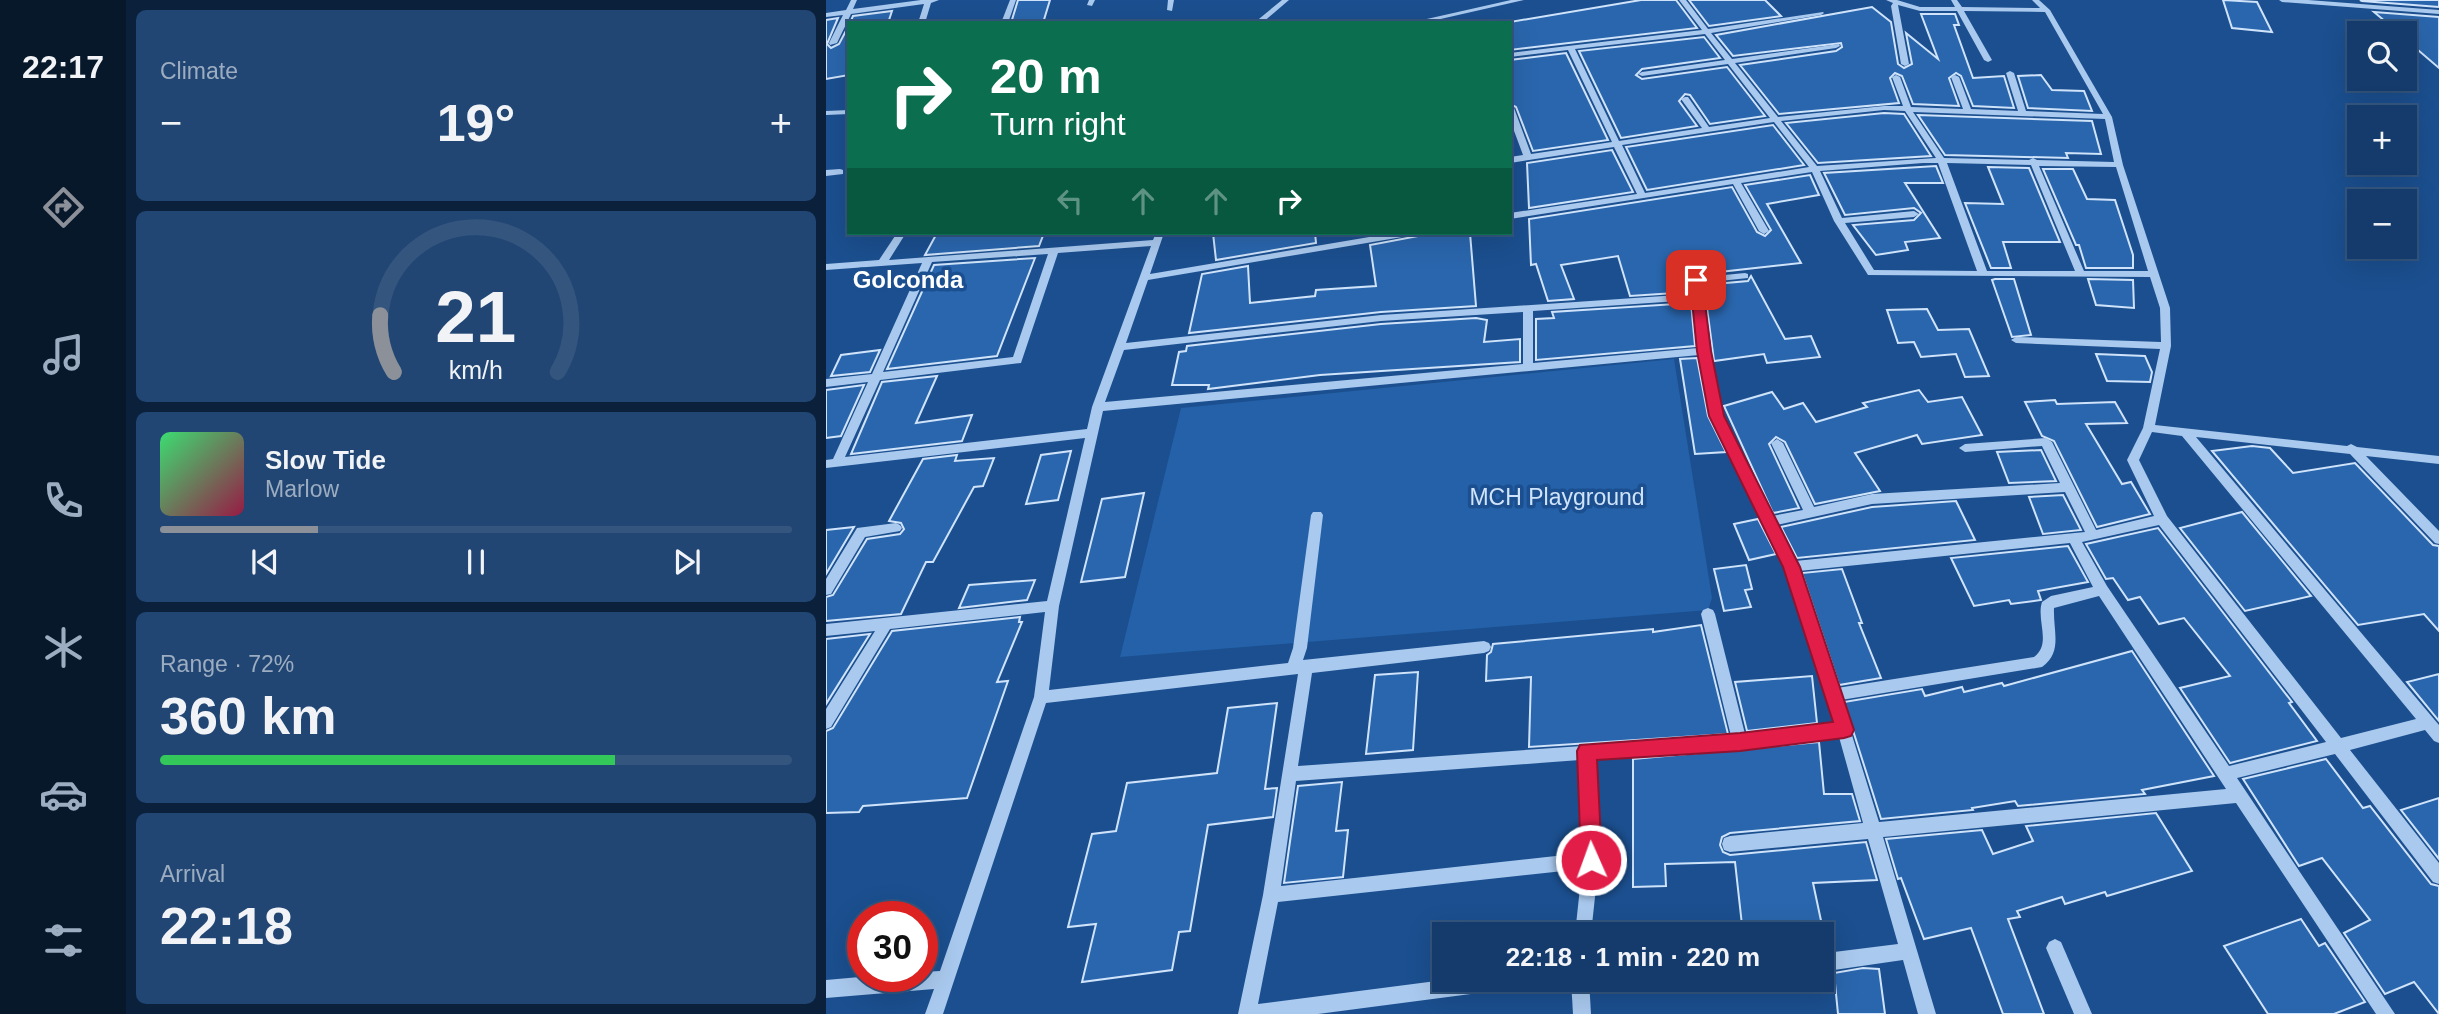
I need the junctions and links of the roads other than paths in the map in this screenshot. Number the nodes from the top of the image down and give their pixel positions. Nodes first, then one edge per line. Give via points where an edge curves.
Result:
1 (854, 0) edge
2 (929, 0) edge
3 (936, 0) edge
4 (1013, 0) edge
5 (1171, 0) edge
6 (1286, 0) edge
7 (1521, 0) edge
8 (1682, 0) edge
9 (1954, 0) edge
10 (2035, 0) edge
11 (2282, 0) edge
12 (1898, 2) edge
13 (1170, 10) dead end
14 (2047, 10) junction
15 (1961, 11) junction
16 (848, 12) junction
17 (1821, 12) dead end
18 (2439, 12) edge
19 (826, 15) edge
20 (921, 21) edge
21 (1005, 21) edge
22 (1260, 21) edge
23 (1421, 21) edge
24 (1708, 31) junction
25 (833, 43) dead end
26 (1836, 46) dead end
27 (1571, 49) junction
28 (1512, 55) edge
29 (1731, 59) junction
30 (1988, 60) dead end
31 (1905, 64) dead end
32 (2010, 73) dead end
33 (1642, 74) dead end
34 (1896, 77) dead end
35 (1955, 77) dead end
36 (1685, 99) dead end
37 (1908, 110) junction
38 (847, 112) edge
39 (1968, 112) junction
40 (826, 113) edge
41 (1512, 113) edge
42 (2023, 113) junction
43 (2108, 117) junction
44 (1777, 119) junction
45 (1707, 130) junction
46 (1615, 145) junction
47 (1528, 157) junction
48 (1512, 160) edge
49 (1942, 161) junction
50 (2033, 161) junction
51 (2119, 165) junction
52 (1815, 169) junction
53 (839, 172) dead end
54 (826, 173) edge
55 (1735, 181) junction
56 (1641, 194) junction
57 (1914, 214) dead end
58 (1512, 216) edge
59 (1839, 221) junction
60 (1764, 231) dead end
61 (900, 235) edge
62 (1373, 235) edge
63 (1158, 238) edge
64 (1054, 250) junction
65 (928, 260) junction
66 (883, 263) junction
67 (827, 269) edge
68 (2080, 272) junction
69 (1983, 274) junction
70 (2152, 274) junction
71 (1745, 276) dead end
72 (1144, 278) junction
73 (1698, 297) junction
74 (1528, 307) junction
75 (2016, 340) dead end
76 (2166, 346) junction
77 (1121, 347) junction
78 (1704, 351) junction
79 (1528, 366) junction
80 (875, 376) junction
81 (826, 383) edge
82 (1098, 407) junction
83 (2149, 428) junction
84 (1091, 433) junction
85 (2187, 434) junction
86 (1777, 443) dead end
87 (1965, 448) dead end
88 (2351, 448) junction
89 (2439, 460) edge
90 (831, 463) edge
91 (2068, 487) junction
92 (1811, 513) junction
93 (1317, 515) dead end
94 (2162, 519) junction
95 (1769, 522) junction
96 (896, 528) dead end
97 (2094, 536) junction
98 (2073, 537) junction
99 (2439, 539) edge
100 (1791, 567) junction
101 (826, 590) edge
102 (2102, 590) junction
103 (1052, 606) junction
104 (1708, 614) dead end
105 (886, 624) junction
106 (826, 629) edge
107 (1484, 647) dead end
108 (1300, 666) junction
109 (1832, 695) junction
110 (1041, 697) junction
111 (826, 722) edge
112 (2428, 723) junction
113 (1844, 730) junction
114 (2439, 736) edge
115 (1740, 742) junction
116 (2337, 745) junction
117 (1587, 751) junction
118 (1288, 774) junction
119 (2226, 774) junction
120 (2239, 795) junction
121 (1875, 830) junction
122 (1730, 844) dead end
123 (1591, 860) junction
124 (2439, 876) edge
125 (1271, 895) junction
126 (1584, 922) edge
127 (2055, 948) dead end
128 (1909, 951) junction
129 (1834, 961) dead end
130 (946, 979) junction
131 (826, 989) edge
132 (1432, 990) edge
133 (1581, 992) edge
134 (934, 1014) edge
135 (1249, 1014) edge
136 (1582, 1014) edge
137 (1927, 1014) edge
138 (2083, 1014) edge
139 (2386, 1014) edge

1 - 16 street
2 - 3 street
2 - 16 street
2 - 20 street
4 - 21 street
5 - 13 street
6 - 22 street
7 - 23 street
8 - 24 street
9 - 15 street
10 - 14 street
11 - 18 street
12 - 15 street via 1920,9
12 - 31 street via 1894,6
14 - 15 street
14 - 43 street
15 - 30 street
16 - 19 street
16 - 25 street
17 - 24 street
24 - 27 street
24 - 29 street
26 - 29 street
27 - 28 street
27 - 46 street
29 - 33 street
29 - 44 street
32 - 42 street
34 - 37 street
35 - 39 street
36 - 45 street
37 - 39 street
37 - 44 street via 1884,108
37 - 49 street
38 - 40 street
39 - 42 street
41 - 47 street
42 - 43 street
43 - 51 street
44 - 45 street
44 - 52 street
45 - 46 street
46 - 47 street
46 - 56 street
47 - 48 street
49 - 50 street
49 - 52 street
49 - 69 street
50 - 51 street
50 - 68 street
51 - 70 street
52 - 55 street
52 - 59 street
53 - 54 street
55 - 56 street
55 - 60 street
56 - 58 street
57 - 59 street
59 - 69 street via 1871,273
61 - 66 street
62 - 72 street
63 - 64 street
63 - 72 street
64 - 65 street
64 - 80 street via 1017,360
65 - 66 street
65 - 80 street
66 - 67 street
68 - 69 street
68 - 70 street
70 - 76 street via 2165,308
71 - 73 street via 1696,280
72 - 77 street
73 - 74 street
73 - 78 street
74 - 77 street
74 - 79 street
75 - 76 street
76 - 83 street
77 - 82 street
78 - 79 street
78 - 95 street via 1717,416
79 - 82 street
80 - 81 street
80 - 90 street
82 - 84 street
83 - 85 street
83 - 94 street via 2133,460
84 - 90 street
84 - 103 street
85 - 88 street
85 - 112 street
86 - 92 street
87 - 91 street via 2046,442
88 - 89 street
88 - 99 street
91 - 92 street via 1872,499
91 - 97 street
92 - 95 street
93 - 108 street
94 - 97 street
94 - 116 street
95 - 100 street
96 - 101 street via 861,532
97 - 98 street
98 - 100 street
98 - 102 street
100 - 109 street
102 - 109 street via 2047,606 2050,651 2038,663
102 - 119 street
103 - 105 street
103 - 110 street
104 - 115 street
105 - 106 street
105 - 111 street
107 - 108 street
108 - 110 street
108 - 118 street
109 - 113 street
110 - 130 street
112 - 114 street
112 - 116 street
113 - 115 street
113 - 121 street
115 - 117 street
116 - 119 street
116 - 124 street
117 - 118 street
117 - 123 street
118 - 125 street
119 - 120 street
120 - 121 street
120 - 139 street
121 - 122 street
121 - 128 street
123 - 125 street
123 - 126 street
125 - 135 street
127 - 138 street
128 - 129 street
128 - 137 street
130 - 131 street
130 - 134 street
132 - 135 street
133 - 136 street

